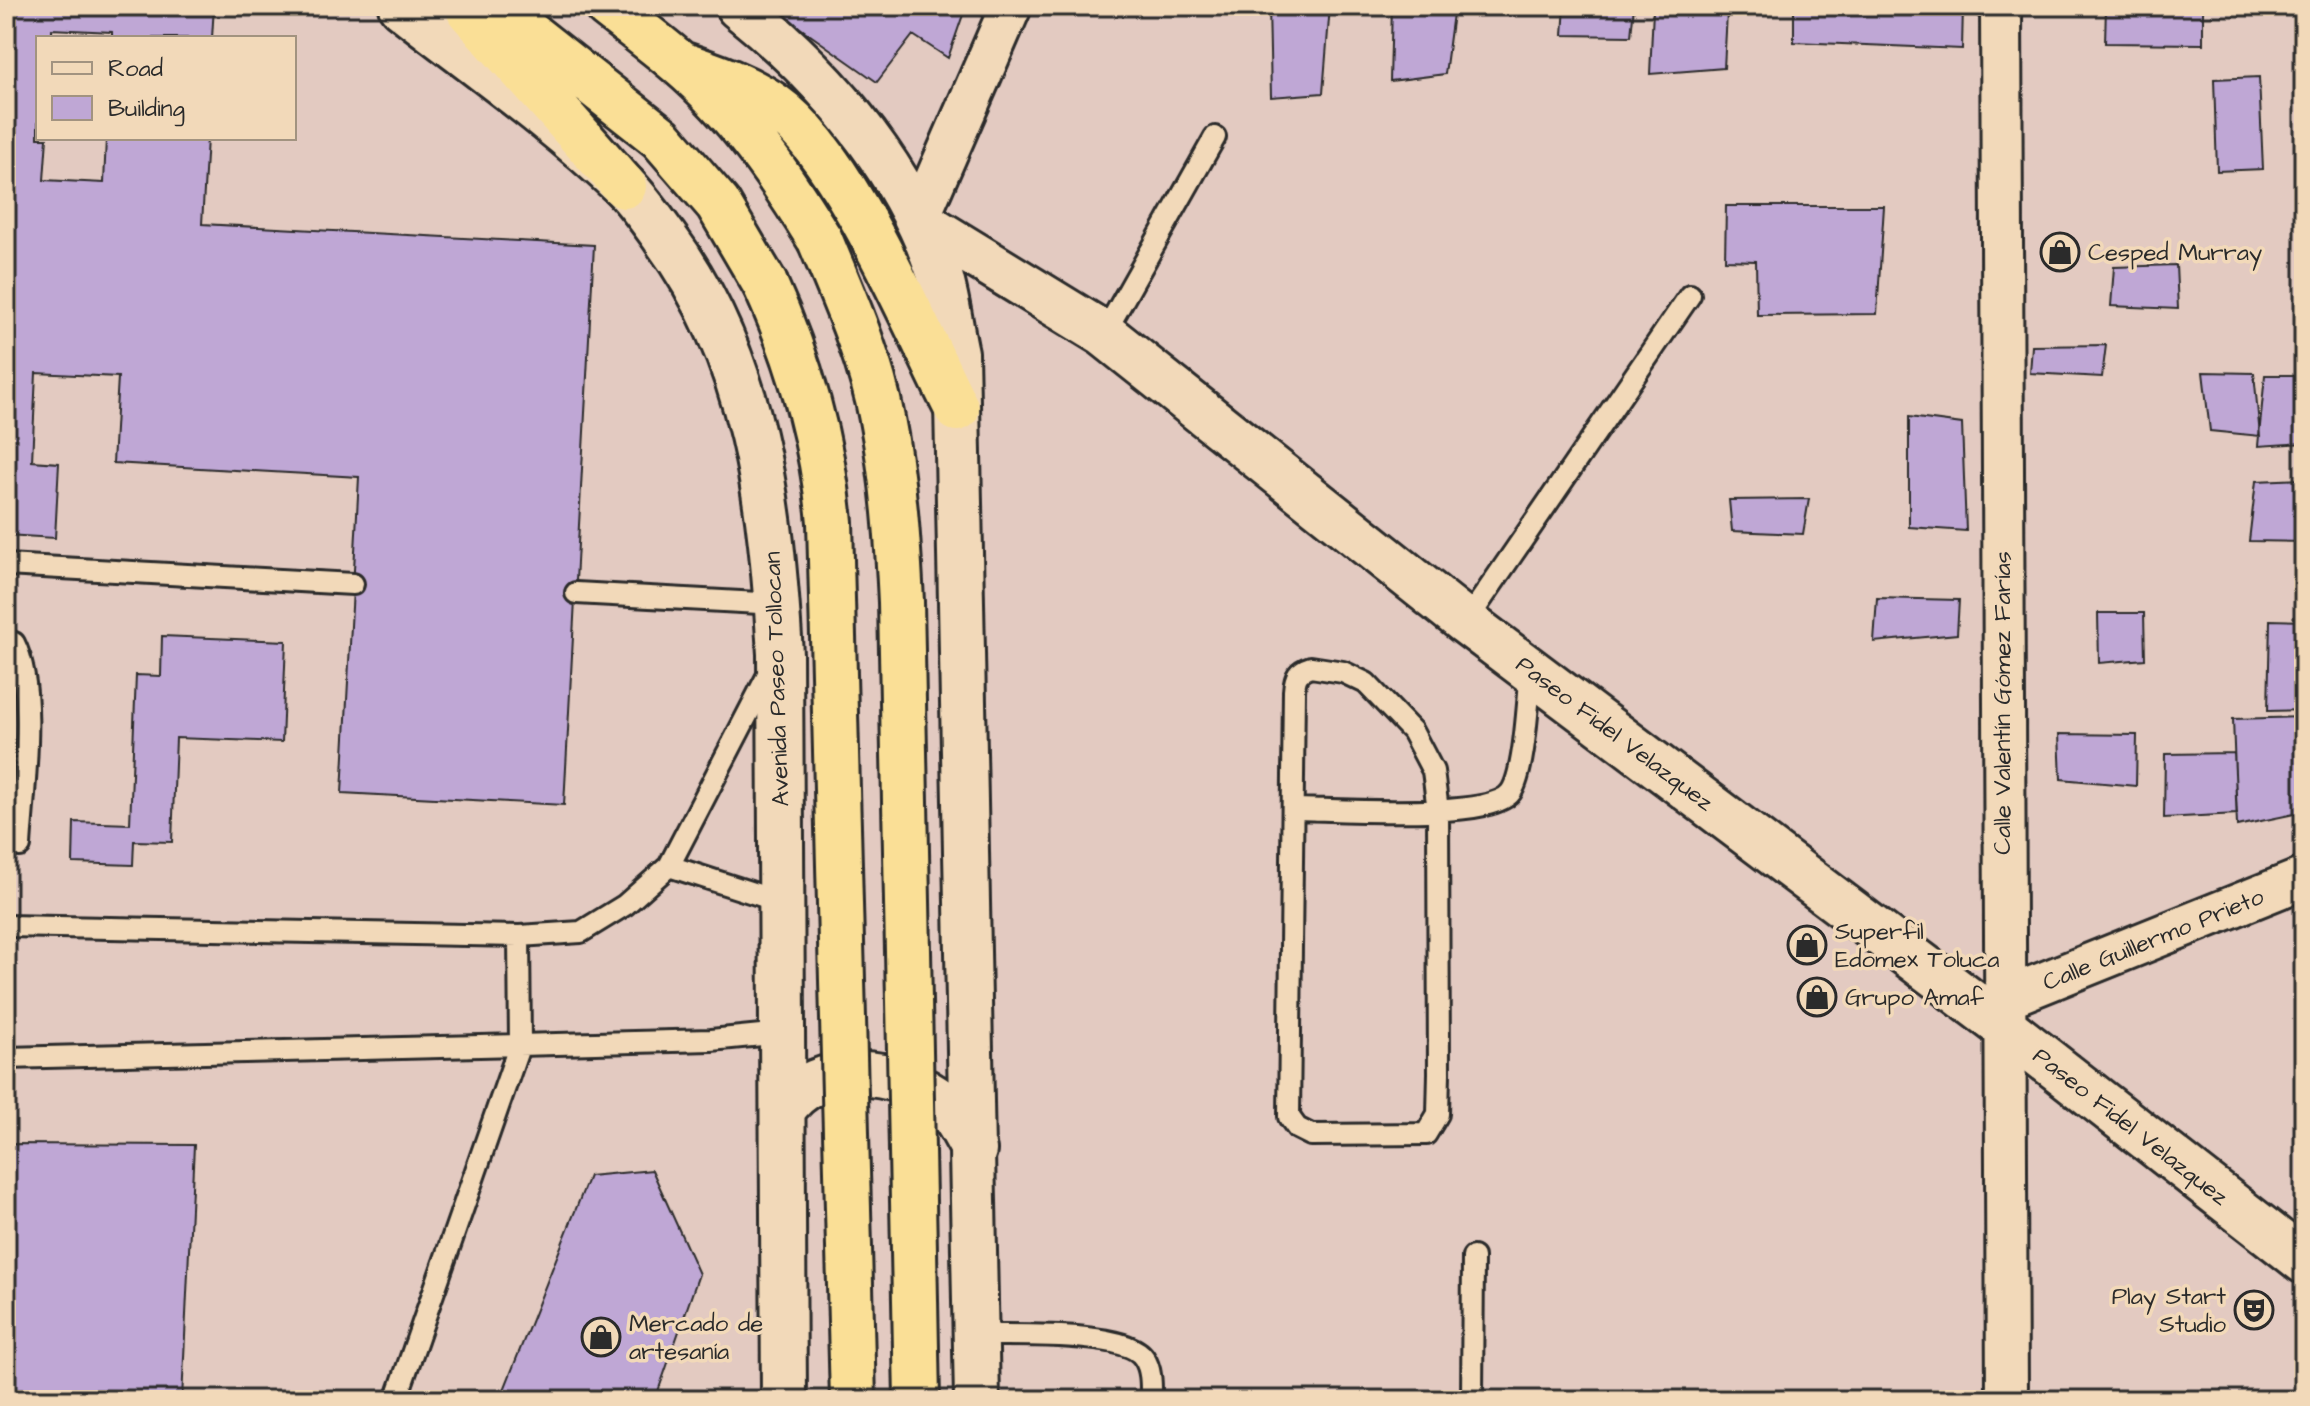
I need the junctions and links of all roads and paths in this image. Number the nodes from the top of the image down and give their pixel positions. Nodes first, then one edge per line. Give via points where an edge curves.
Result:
1 (401, 6) edge
2 (465, 6) edge
3 (494, 6) edge
4 (607, 6) edge
5 (738, 6) edge
6 (1011, 6) edge
7 (2001, 6) edge
8 (681, 64) junction
9 (1215, 137) dead end
10 (624, 186) junction
11 (918, 220) junction
12 (1690, 295) dead end
13 (1104, 334) junction
14 (957, 409) junction
15 (6, 565) edge
16 (353, 584) dead end
17 (576, 593) dead end
18 (777, 604) junction
19 (1466, 622) junction
20 (6, 640) edge
21 (780, 654) junction
22 (1531, 670) junction
23 (1293, 809) junction
24 (1438, 811) junction
25 (20, 846) dead end
26 (669, 866) junction
27 (2304, 878) edge
28 (781, 902) junction
29 (6, 926) edge
30 (519, 936) junction
31 (2003, 1012) junction
32 (782, 1033) junction
33 (520, 1044) junction
34 (6, 1058) edge
35 (783, 1110) junction
36 (974, 1150) junction
37 (1473, 1257) dead end
38 (2304, 1261) edge
39 (977, 1335) junction
40 (396, 1400) edge
41 (784, 1400) edge
42 (853, 1400) edge
43 (917, 1400) edge
44 (977, 1400) edge
45 (1151, 1400) edge
46 (1472, 1400) edge
47 (2007, 1400) edge

1 - 10 main road, Avenida Paseo Tollocan
2 - 10 highway
3 - 42 highway, bridge via 661,138 718,204 765,284 803,379 830,522
4 - 8 highway
5 - 11 main road via 808,68 865,132
6 - 11 street
7 - 31 street, Calle Valentín Gómez Farías
8 - 14 highway via 737,83 778,108 828,162
8 - 43 highway, bridge via 758,147 820,240 855,327 882,417 896,512 901,602
9 - 13 lane
10 - 18 main road, Avenida Paseo Tollocan via 686,265 729,350 756,448
11 - 13 main road, Paseo Fidel Velazquez
11 - 14 main road via 939,272 956,353
12 - 19 lane
13 - 19 main road, Paseo Fidel Velazquez
14 - 36 main road
15 - 16 lane
17 - 18 lane
18 - 21 main road, Avenida Paseo Tollocan
19 - 22 main road, Paseo Fidel Velazquez
20 - 25 lane via 14,643 22,659 27,687
21 - 26 lane
21 - 28 main road, Avenida Paseo Tollocan
22 - 24 lane via 1511,793 1494,804
22 - 31 main road, Paseo Fidel Velazquez
23 - 24 lane
23 - 24 lane via 1295,678 1311,667 1343,672 1366,683 1412,731 1433,771
23 - 24 lane via 1289,1117 1311,1135 1408,1136 1426,1134 1434,1125 1439,1073
26 - 28 lane
26 - 30 lane via 625,905 581,932
27 - 31 street, Calle Guillermo Prieto
28 - 32 main road, Avenida Paseo Tollocan
29 - 30 lane
30 - 33 lane
31 - 38 main road, Paseo Fidel Velazquez
31 - 47 street, Calle Valentín Gómez Farías
32 - 33 lane via 711,1040
32 - 35 main road, Avenida Paseo Tollocan
33 - 34 lane
33 - 40 lane
35 - 36 main road via 794,1093 844,1073 898,1076 945,1105
35 - 41 main road, Avenida Paseo Tollocan
36 - 39 main road
37 - 46 lane
39 - 44 main road
39 - 45 lane via 1126,1345 1144,1356

